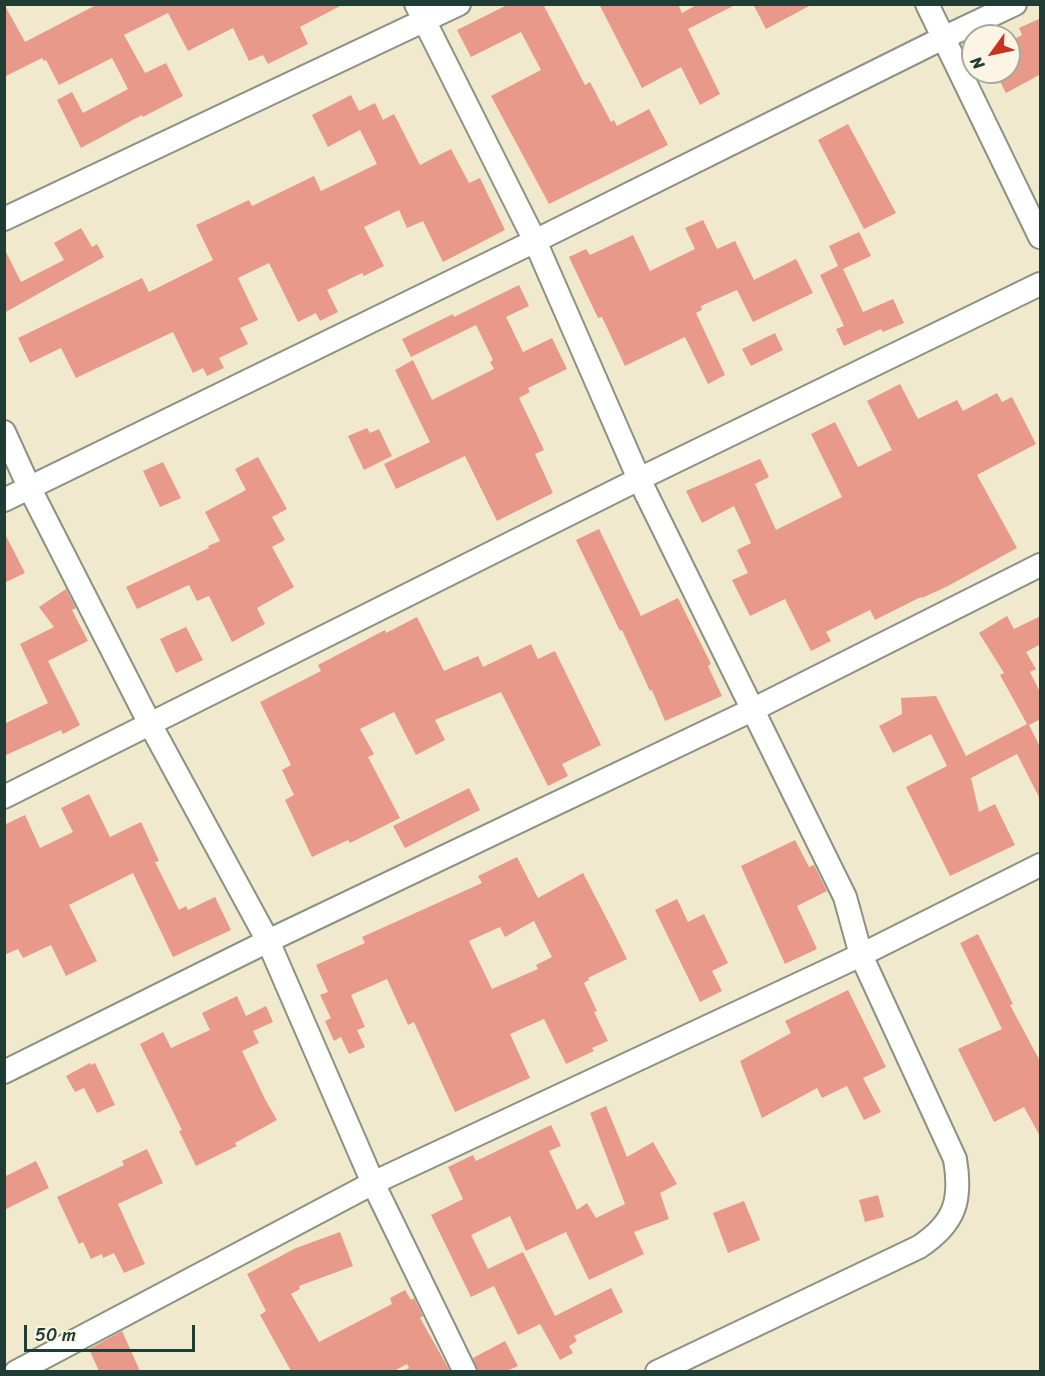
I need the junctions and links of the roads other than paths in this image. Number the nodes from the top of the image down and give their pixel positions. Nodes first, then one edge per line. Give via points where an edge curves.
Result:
1 (459, 4) edge
2 (927, 4) edge
3 (1015, 4) edge
4 (420, 13) edge
5 (943, 38) junction
6 (4, 219) edge
7 (1041, 237) edge
8 (535, 241) junction
9 (1041, 284) edge
10 (4, 432) edge
11 (639, 478) junction
12 (29, 487) junction
13 (4, 500) edge
14 (1041, 565) edge
15 (752, 710) junction
16 (150, 724) junction
17 (4, 797) edge
18 (1041, 865) edge
19 (268, 941) junction
20 (861, 955) junction
21 (4, 1072) edge
22 (373, 1183) junction
23 (16, 1371) edge
24 (465, 1371) edge
25 (657, 1371) edge

1 - 4 street
2 - 5 street
3 - 5 street
4 - 6 street
4 - 8 street
5 - 7 street
5 - 8 street
8 - 11 street
8 - 12 street
9 - 11 street
10 - 12 street
11 - 15 street
11 - 16 street
12 - 13 street
12 - 16 street
14 - 15 street
15 - 19 street
15 - 20 street via 845,897
16 - 17 street
16 - 19 street
18 - 20 street
19 - 21 street
19 - 22 street
20 - 22 street
20 - 25 street via 955,1159 958,1176 953,1212 945,1227 919,1247
22 - 23 street
22 - 24 street

